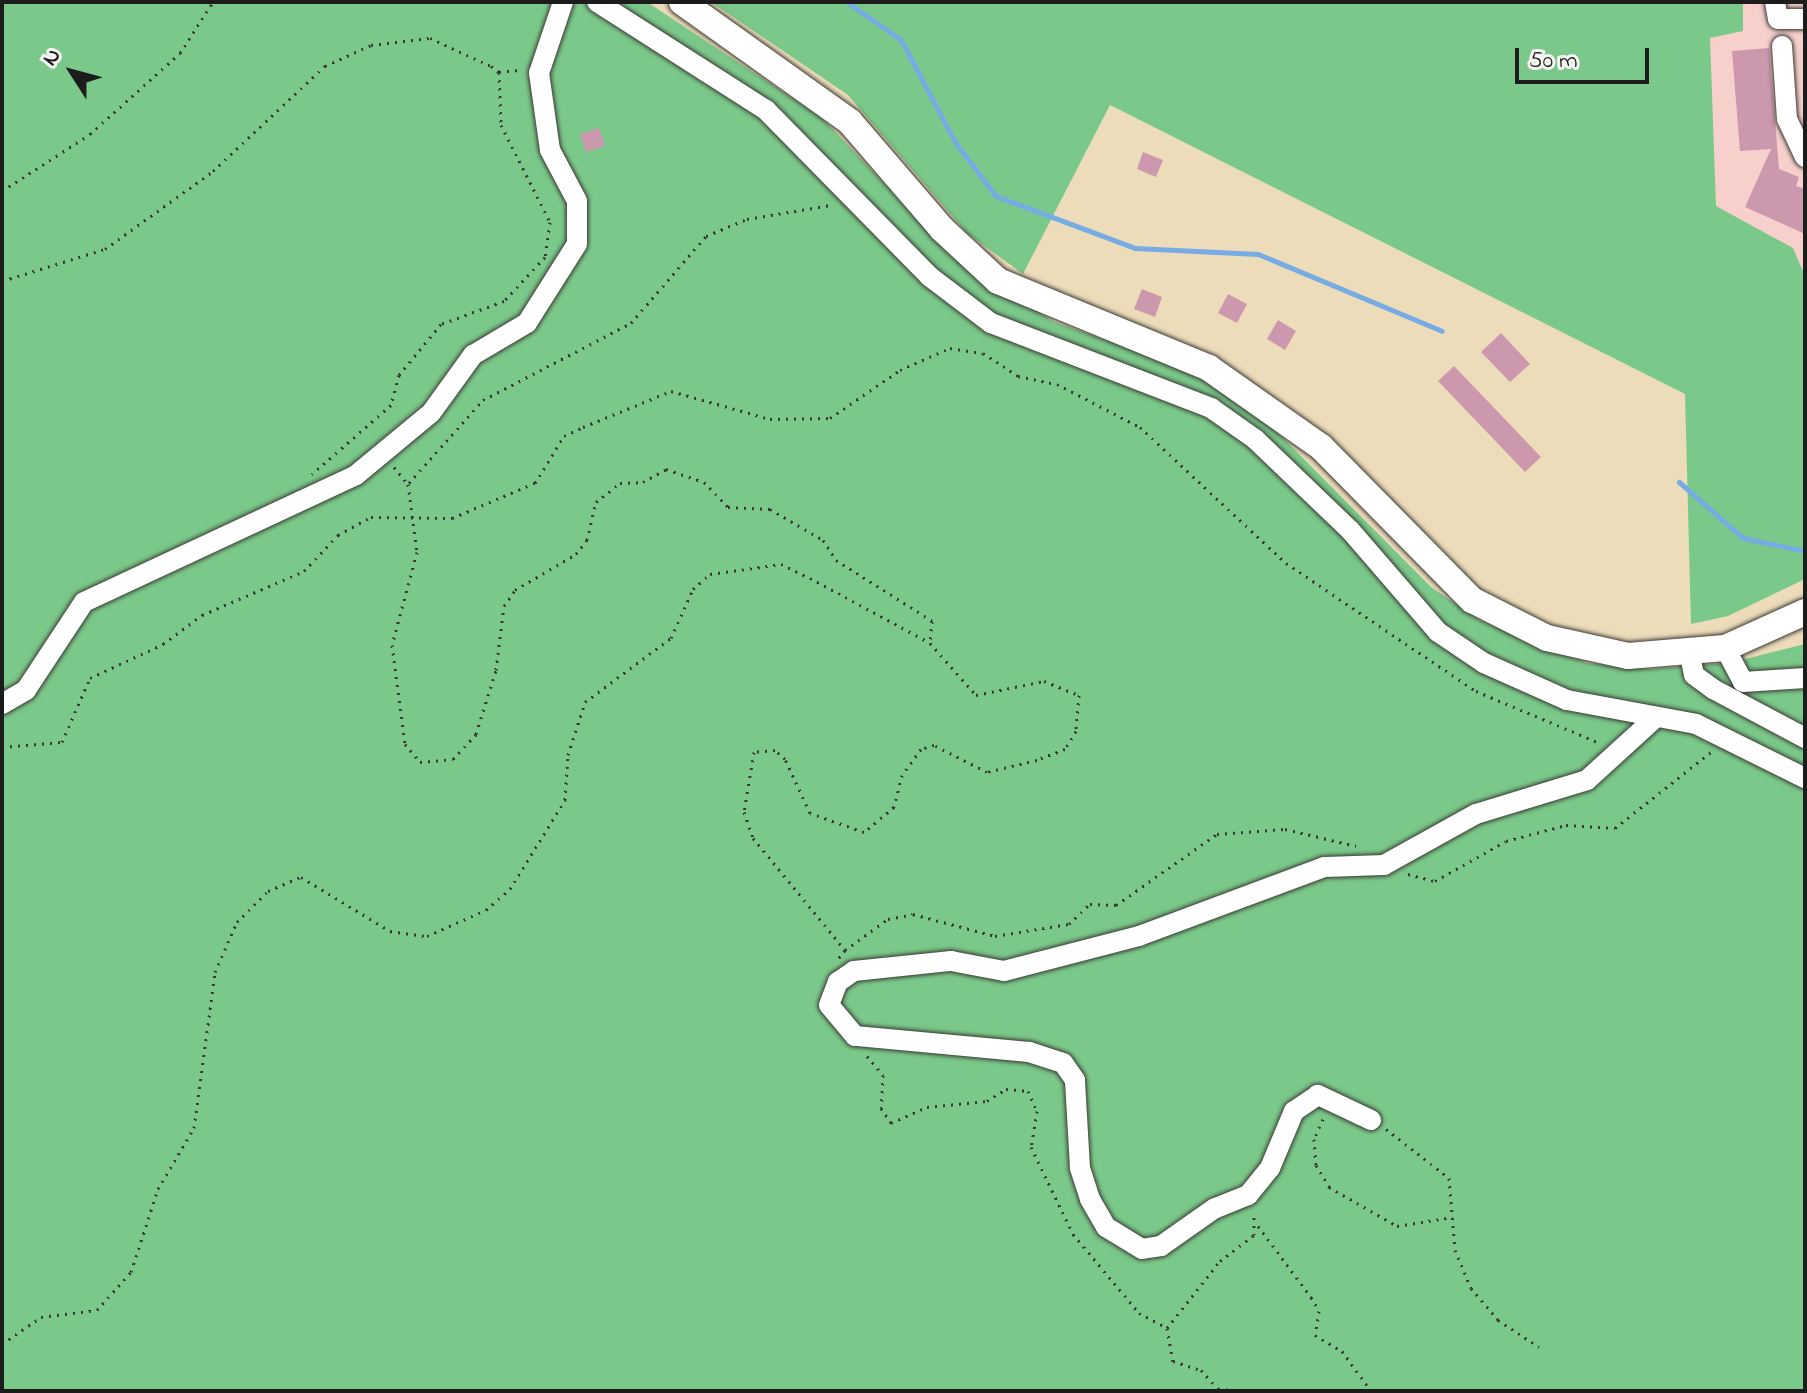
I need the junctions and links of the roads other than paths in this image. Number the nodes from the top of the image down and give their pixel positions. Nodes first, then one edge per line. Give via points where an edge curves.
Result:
1 (563, 2) edge
2 (597, 2) edge
3 (682, 2) edge
4 (1775, 2) edge
5 (1805, 19) edge
6 (1782, 46) dead end
7 (1805, 157) edge
8 (1805, 612) edge
9 (1734, 644) junction
10 (1690, 656) junction
11 (1805, 678) edge
12 (1762, 684) junction
13 (2, 704) edge
14 (1751, 709) junction
15 (1653, 720) junction
16 (1805, 738) edge
17 (1805, 778) edge
18 (1371, 1120) road end

1 - 13 street via 539,73 550,150 577,201 577,244 527,323 473,355 431,413 356,475 84,602 26,690
2 - 15 street via 766,110 929,276 991,323 1211,408 1255,439 1350,530 1438,632 1473,656 1567,700
3 - 10 main road via 850,122 942,229 998,281 1209,368 1321,447 1472,600 1578,649
4 - 5 street via 1778,19
6 - 7 street via 1787,119
8 - 9 main road
9 - 10 main road
9 - 12 street via 1743,682
10 - 14 street via 1694,675
11 - 12 street
12 - 14 street
14 - 16 street
15 - 17 street via 1696,724
15 - 18 street via 1616,756 1564,793 1476,814 1384,865 1325,867 1139,936 1004,971 951,961 867,968 838,982 833,1017 855,1036 1029,1052 1063,1063 1075,1080 1087,1189 1121,1242 1161,1246 1248,1195 1270,1168 1294,1111 1328,1095

